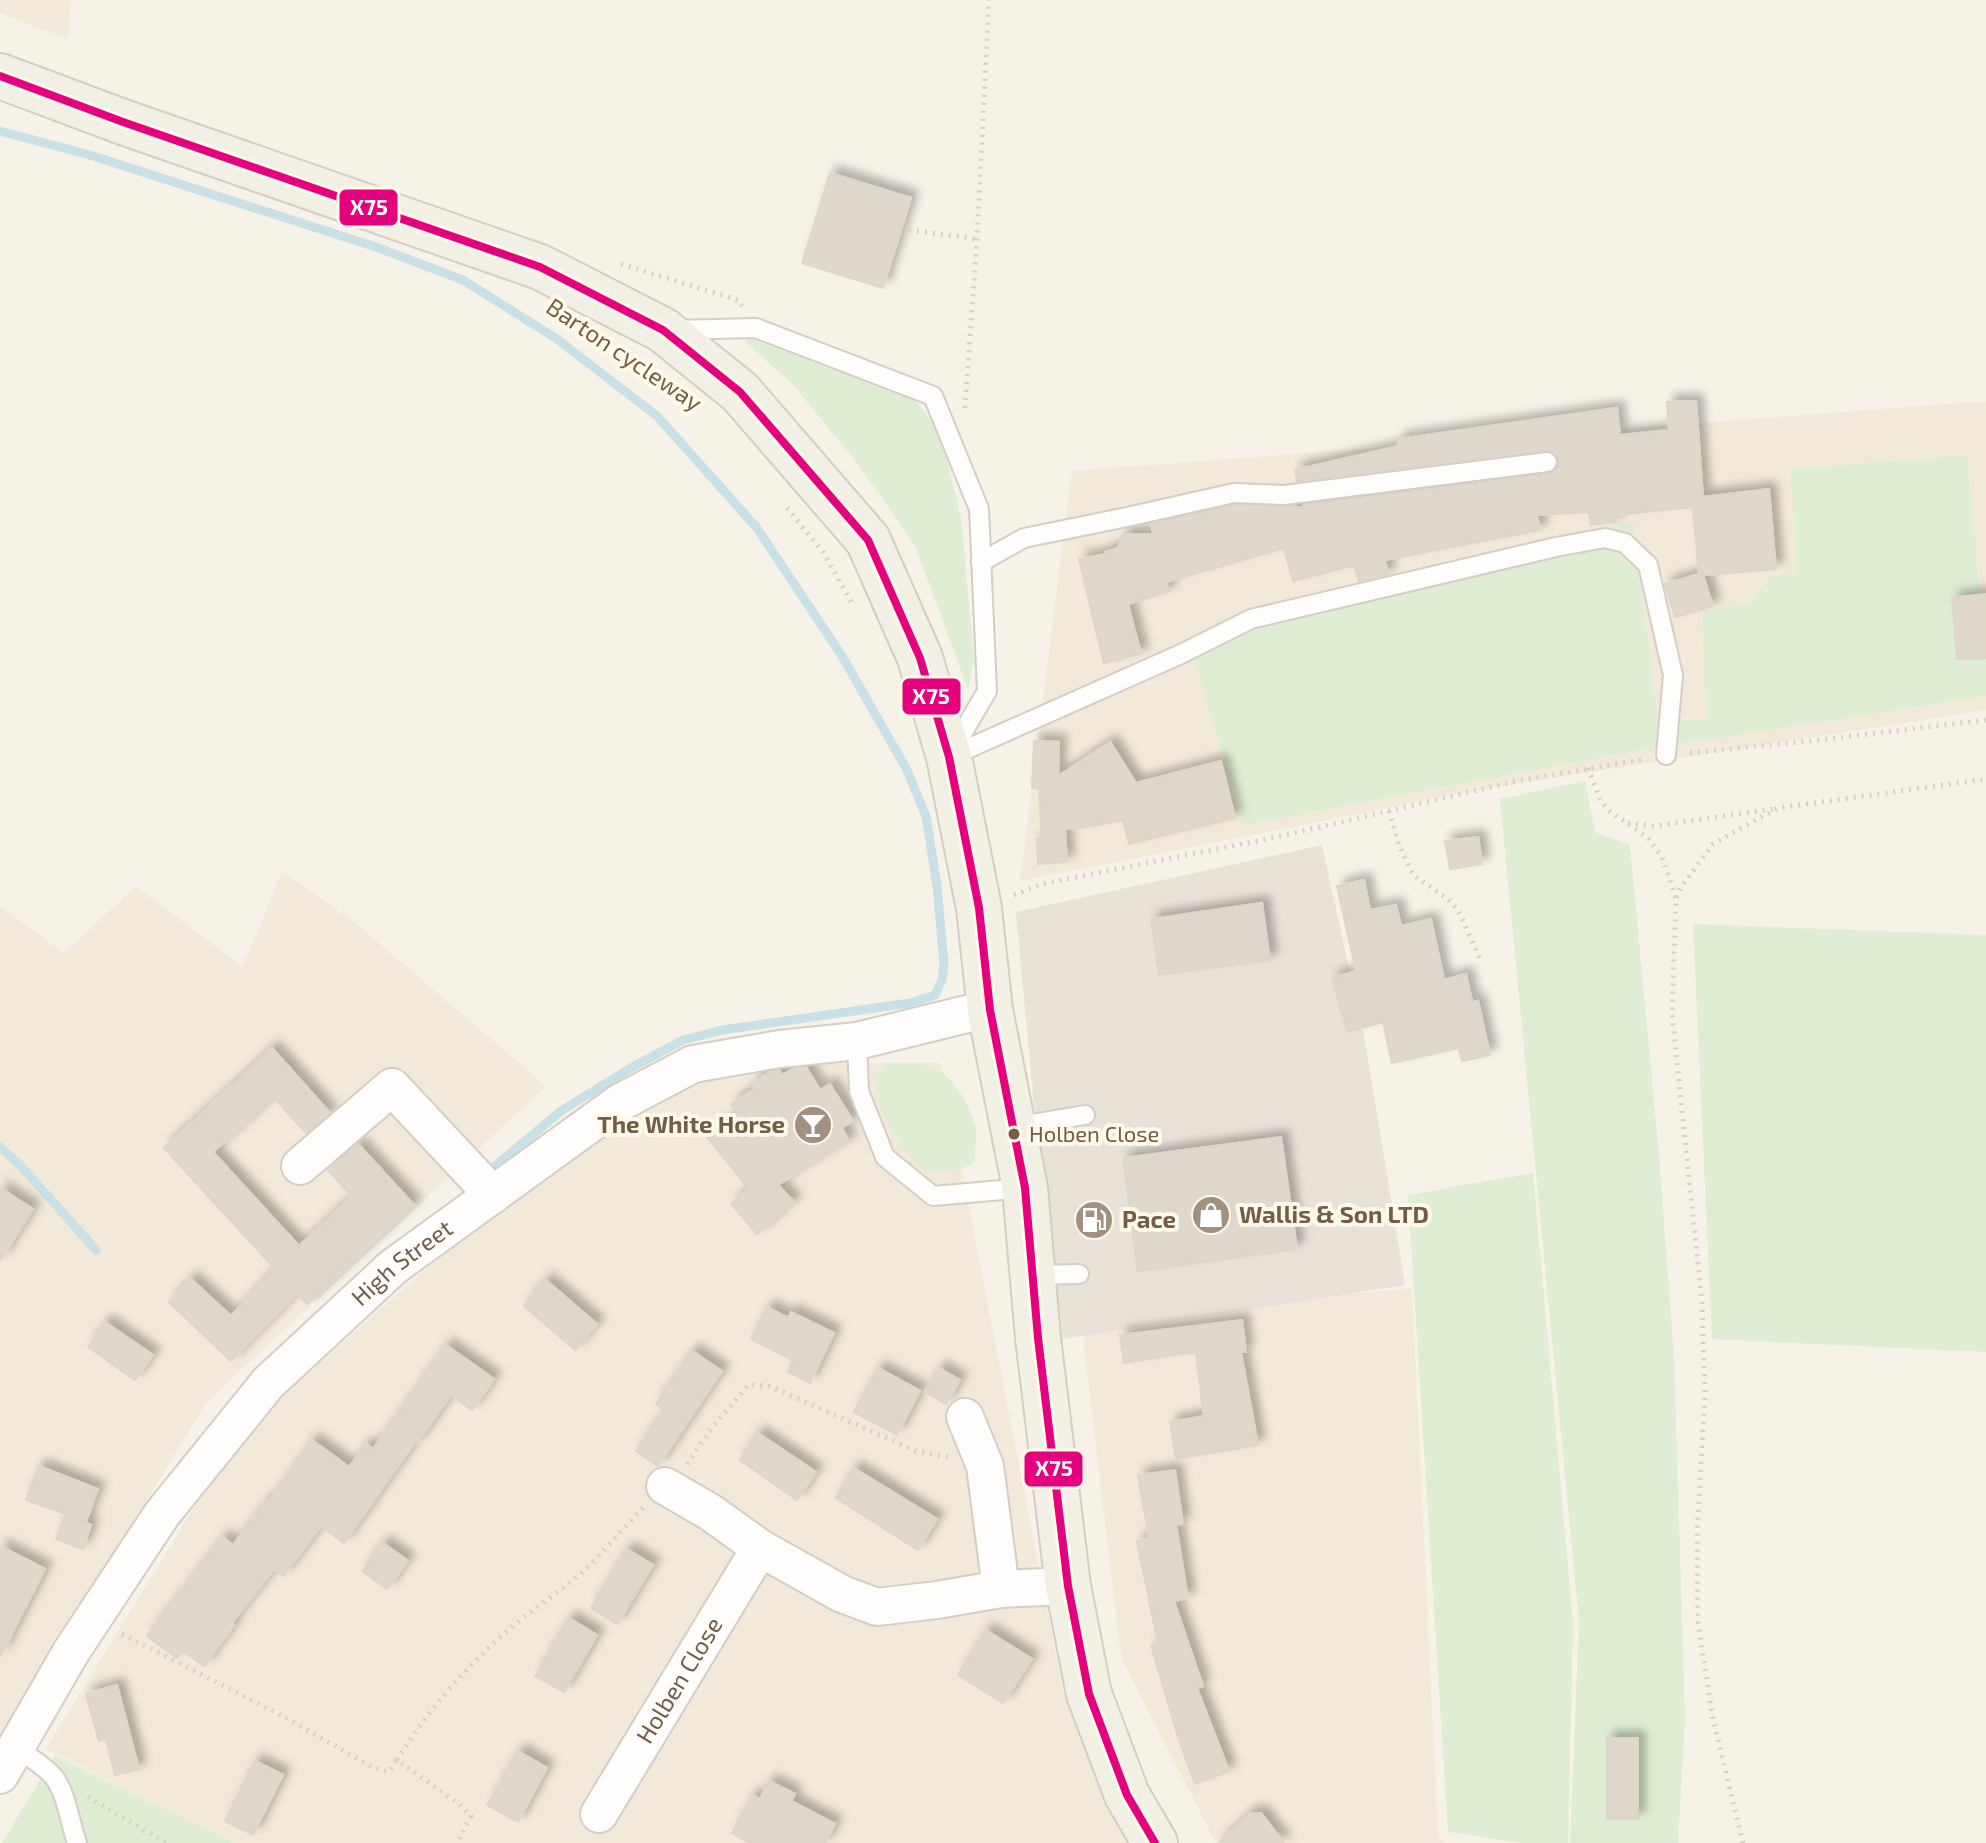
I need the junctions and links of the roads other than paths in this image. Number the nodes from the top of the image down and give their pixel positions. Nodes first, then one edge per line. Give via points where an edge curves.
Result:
1 (0, 76) edge
2 (663, 330) junction
3 (1547, 462) dead end
4 (981, 562) junction
5 (1666, 755) road end
6 (949, 757) junction
7 (990, 1010) junction
8 (857, 1041) junction
9 (1085, 1115) dead end
10 (1014, 1127) junction
11 (300, 1166) dead end
12 (1025, 1188) junction
13 (493, 1195) junction
14 (1079, 1274) dead end
15 (1033, 1275) junction
16 (965, 1417) dead end
17 (665, 1486) dead end
18 (760, 1548) junction
19 (1068, 1586) junction
20 (1001, 1589) junction
21 (8, 1762) edge
22 (599, 1814) dead end
23 (77, 1843) edge
24 (1155, 1843) edge

1 - 2 main road via 540,267
2 - 4 lane via 756,328 933,396 979,509
2 - 6 main road via 740,392 868,540 920,658
3 - 4 lane via 1284,495 1234,493 1024,538
4 - 6 lane via 987,691
5 - 6 lane via 1673,675 1648,565 1625,543 1605,538 1251,619
6 - 7 main road via 979,908
7 - 8 street, High Street
7 - 10 main road
8 - 12 lane via 859,1091 885,1157 933,1196
8 - 13 street, High Street via 693,1064 619,1103
9 - 10 lane
10 - 12 main road
11 - 13 street via 392,1087
12 - 15 main road
13 - 21 street, High Street via 393,1267 268,1383 162,1514 71,1652
14 - 15 lane
15 - 19 main road
16 - 20 street via 985,1466
17 - 18 street
18 - 20 street via 842,1594 877,1607
18 - 22 street, Holben Close
19 - 20 street
19 - 24 main road via 1089,1694 1127,1795
21 - 23 lane via 49,1772 56,1780

